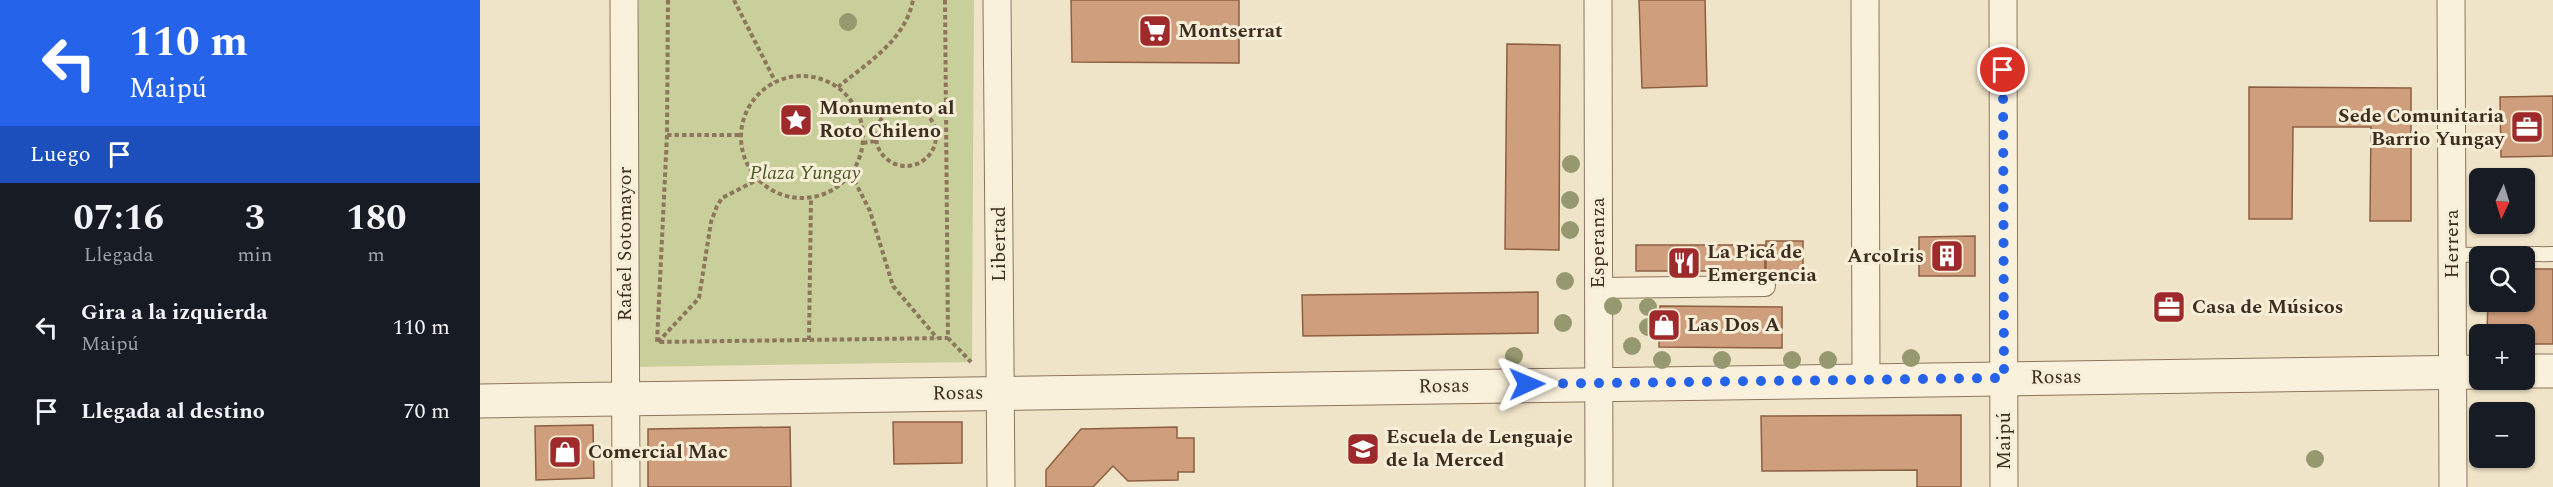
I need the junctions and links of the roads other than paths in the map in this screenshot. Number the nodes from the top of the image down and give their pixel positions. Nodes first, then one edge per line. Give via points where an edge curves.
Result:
1 (624, 0) edge
2 (997, 0) edge
3 (1598, 0) edge
4 (1865, 0) edge
5 (2003, 0) edge
6 (2451, 0) edge
7 (2553, 254) edge
8 (2452, 255) junction
9 (1765, 286) dead end
10 (1599, 288) junction
11 (2535, 371) edge
12 (2553, 371) edge
13 (2466, 372) edge
14 (2004, 378) junction
15 (1866, 380) junction
16 (1599, 383) junction
17 (1000, 392) junction
18 (625, 399) junction
19 (480, 401) edge
20 (626, 487) edge
21 (1001, 487) edge
22 (1599, 487) edge
23 (2004, 487) edge
24 (2453, 487) edge

1 - 18 street, Rafael Sotomayor
2 - 17 street, Libertad
3 - 10 street, Esperanza
4 - 15 street
5 - 14 street, Maipú
6 - 8 street, Herrera
7 - 8 lane
8 - 13 street, Herrera
9 - 10 street
10 - 16 street, Esperanza
11 - 12 street
13 - 14 street, Rosas
13 - 24 street, Herrera
14 - 15 street, Rosas
14 - 23 street, Maipú
15 - 16 street, Rosas
16 - 17 street, Rosas
16 - 22 street, Esperanza
17 - 18 street, Rosas
17 - 21 street, Libertad
18 - 19 street, Rosas
18 - 20 street, Rafael Sotomayor

